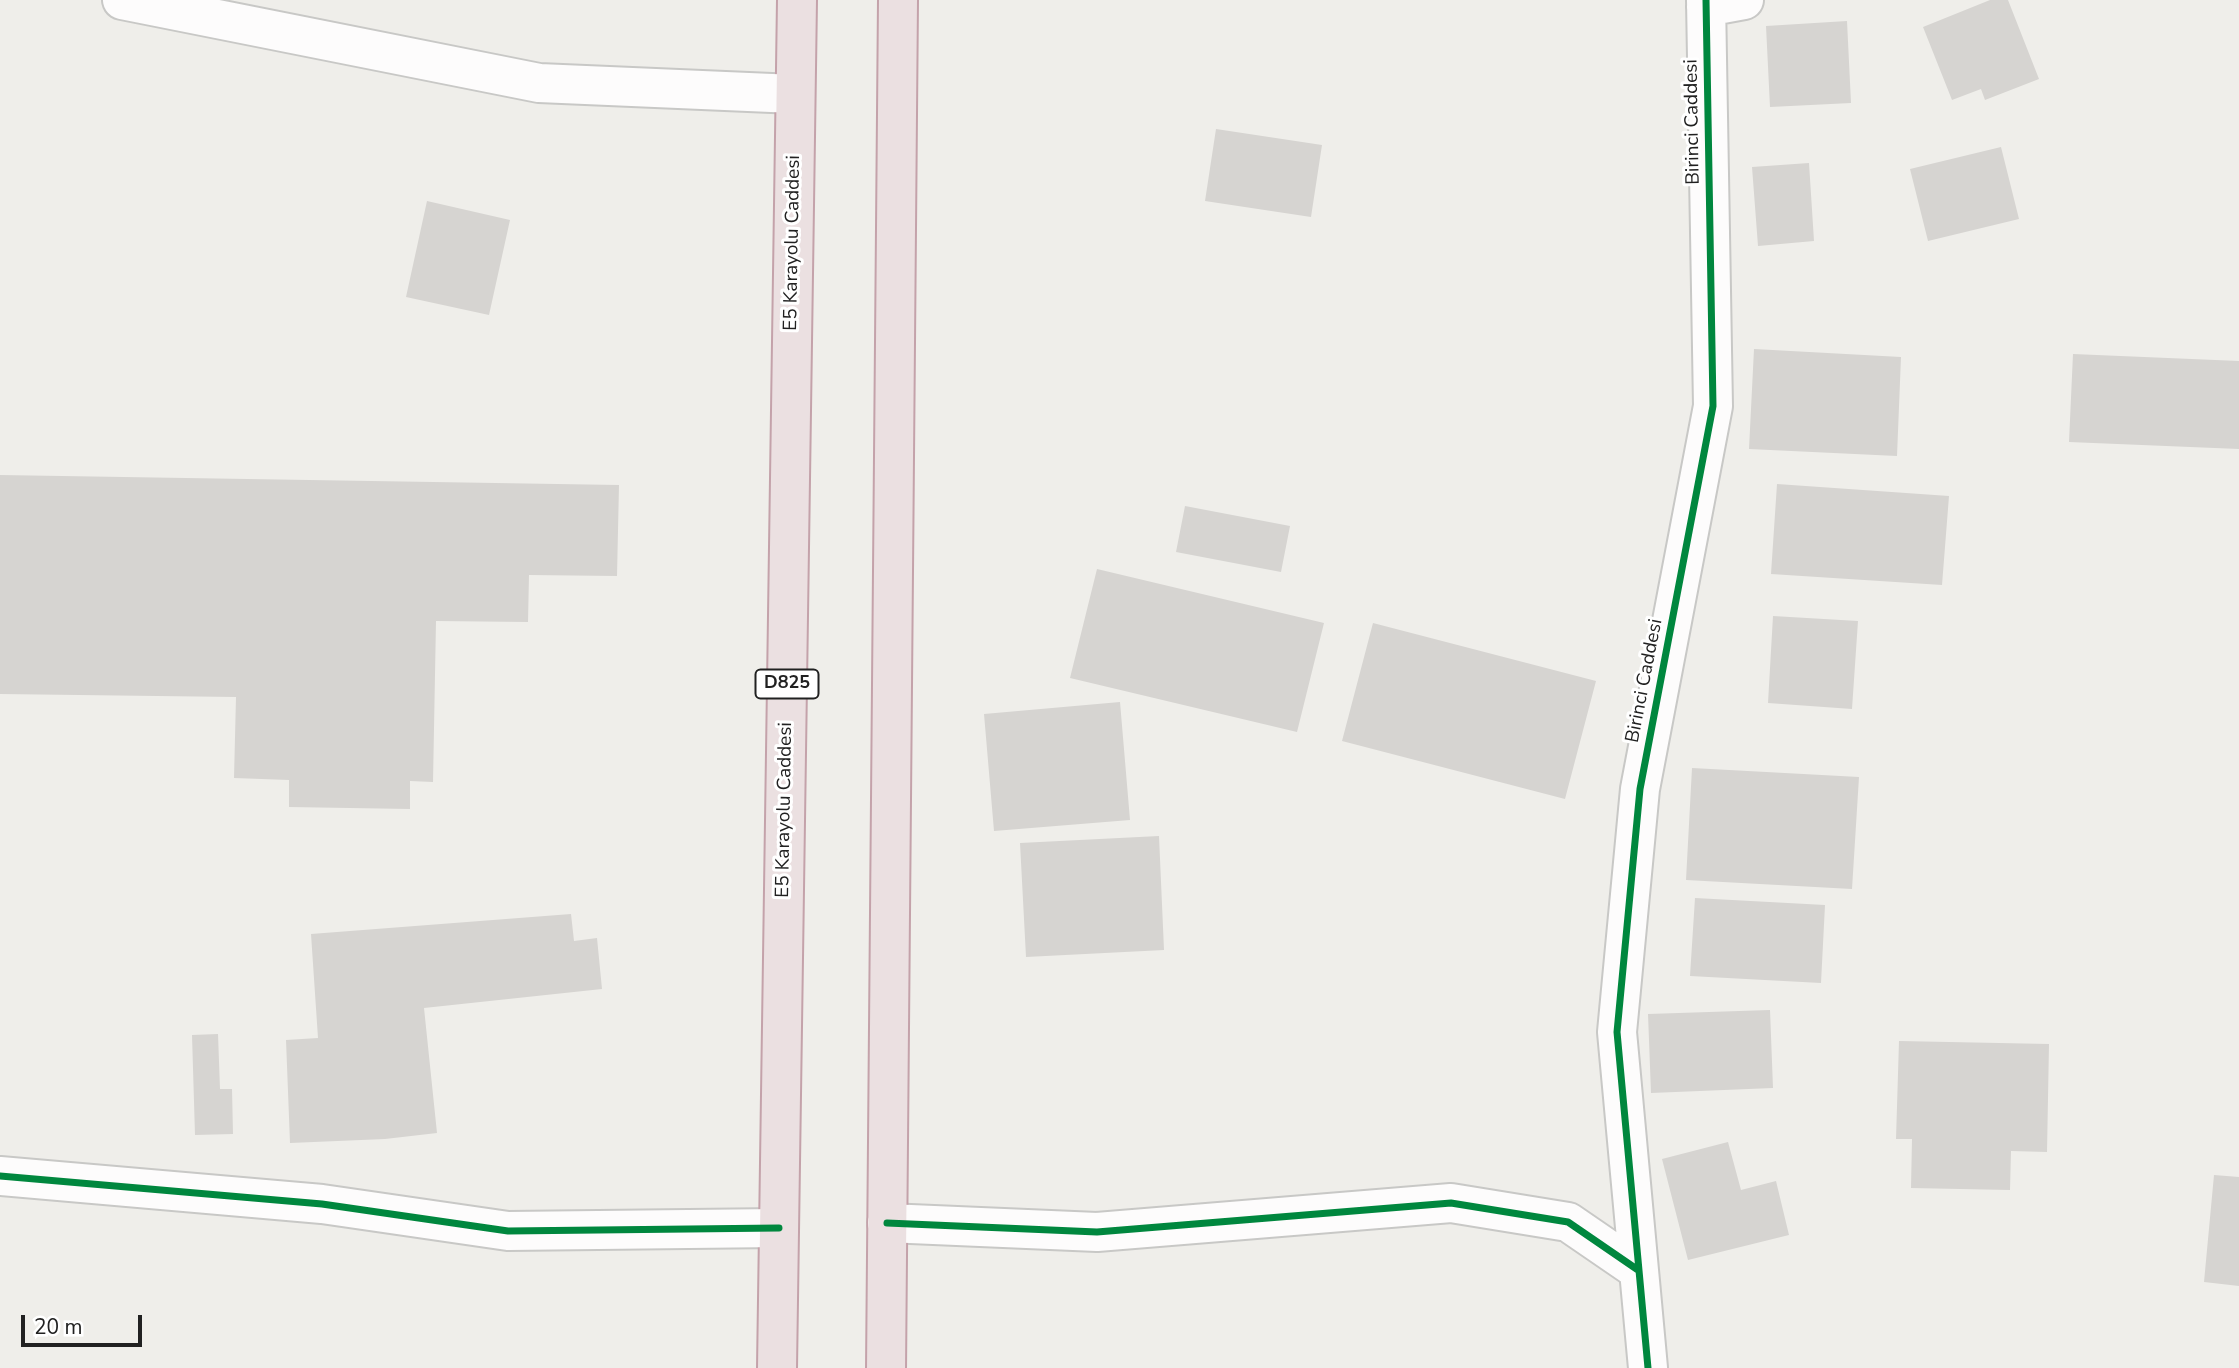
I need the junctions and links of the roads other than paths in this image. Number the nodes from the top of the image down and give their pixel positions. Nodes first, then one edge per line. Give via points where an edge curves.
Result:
1 (122, 0) edge
2 (797, 0) edge
3 (898, 0) edge
4 (1744, 0) edge
5 (1706, 4) edge
6 (795, 94) junction
7 (0, 1176) edge
8 (887, 1223) junction
9 (779, 1228) junction
10 (1638, 1270) junction
11 (777, 1368) edge
12 (886, 1368) edge
13 (1648, 1368) edge

1 - 6 street via 539,83
2 - 6 highway, E5 Karayolu Caddesi / D825
3 - 8 highway
4 - 5 street
5 - 10 street, Birinci Caddesi via 1713,406 1640,789 1617,1032
6 - 9 highway, E5 Karayolu Caddesi / D825
7 - 9 street via 322,1204 508,1231
8 - 10 street via 1097,1232 1451,1203 1568,1222
8 - 12 highway
9 - 11 highway, E5 Karayolu Caddesi / D825
10 - 13 street, Birinci Caddesi

